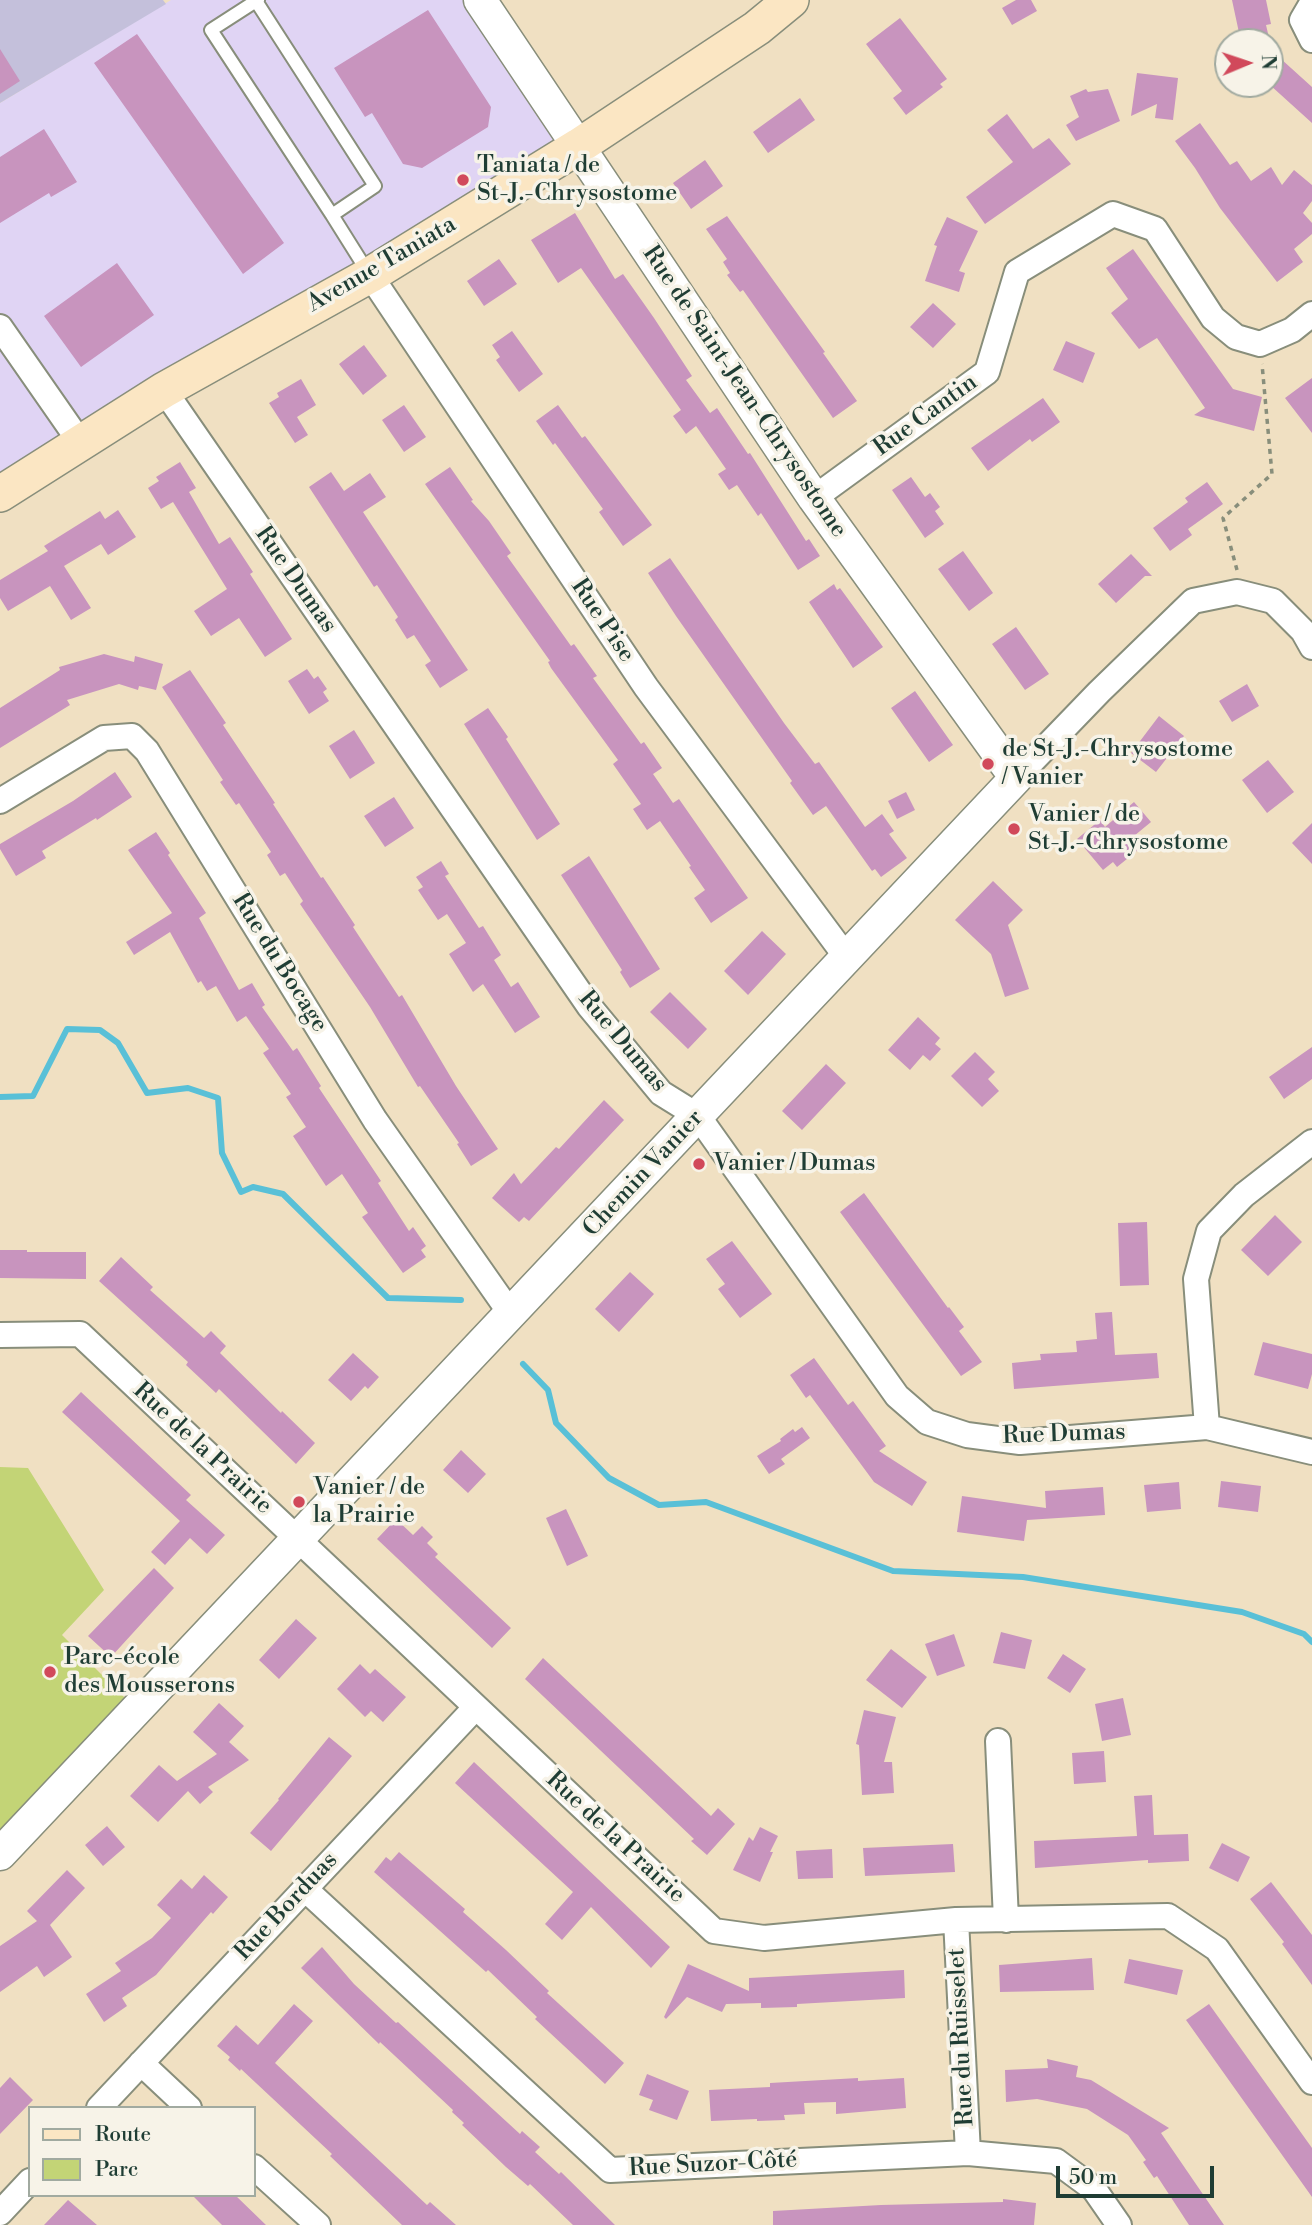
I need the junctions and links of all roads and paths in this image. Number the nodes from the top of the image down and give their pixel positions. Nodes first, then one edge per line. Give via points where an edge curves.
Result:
1 (480, 0) edge
2 (791, 0) edge
3 (257, 1) edge
4 (1312, 3) edge
5 (1312, 40) edge
6 (579, 146) junction
7 (332, 215) junction
8 (370, 275) junction
9 (1312, 314) edge
10 (0, 327) edge
11 (1261, 344) junction
12 (164, 390) junction
13 (80, 442) junction
14 (0, 494) edge
15 (814, 498) junction
16 (1237, 592) junction
17 (1312, 646) edge
18 (1016, 778) junction
19 (0, 801) edge
20 (847, 958) junction
21 (698, 1116) junction
22 (1312, 1142) edge
23 (511, 1314) junction
24 (0, 1335) edge
25 (1207, 1427) junction
26 (1312, 1452) edge
27 (298, 1540) junction
28 (475, 1707) junction
29 (998, 1741) dead end
30 (0, 1854) edge
31 (304, 1889) junction
32 (956, 1920) junction
33 (1006, 1920) junction
34 (141, 2063) junction
35 (1312, 2082) edge
36 (101, 2106) edge
37 (188, 2106) edge
38 (968, 2153) junction
39 (256, 2169) edge
40 (28, 2183) edge
41 (0, 2213) edge
42 (318, 2225) edge
43 (1119, 2225) edge

1 - 6 street, Rue de Saint-Jean-Chrysostome
2 - 6 main road, Avenue Taniata via 757,28
3 - 7 lane via 375,186
3 - 7 lane via 211,30
4 - 5 street via 1302,20
6 - 8 main road, Avenue Taniata
6 - 15 street, Rue de Saint-Jean-Chrysostome
7 - 8 lane
8 - 12 main road, Avenue Taniata
8 - 20 street, Rue Pise via 646,687
9 - 11 street via 1292,330
10 - 13 street
11 - 15 street, Rue Cantin via 1236,337 1213,318 1155,229 1113,214 1017,272 987,372
11 - 16 path via 1272,474 1223,518 1238,571
12 - 13 main road, Avenue Taniata
12 - 21 street, Rue Dumas via 589,1006 661,1094
13 - 14 main road, Avenue Taniata
15 - 18 street, Rue de Saint-Jean-Chrysostome
16 - 17 street, Chemin Vanier via 1273,601
16 - 18 street, Chemin Vanier via 1193,601
18 - 20 street, Chemin Vanier
19 - 23 street, Rue du Bocage via 104,738 132,736 147,751 375,1120
20 - 21 street, Chemin Vanier
21 - 23 street, Chemin Vanier
21 - 25 street, Rue Dumas via 897,1396 927,1422 967,1435 1020,1442
22 - 25 street via 1244,1195 1209,1231 1195,1279
23 - 27 street, Chemin Vanier
24 - 27 street, Rue de la Prairie via 80,1334
25 - 26 street, Rue Dumas
27 - 28 street, Rue de la Prairie
27 - 30 street, Chemin Vanier
28 - 31 street, Rue Borduas
28 - 32 street, Rue de la Prairie via 714,1931 764,1938
29 - 33 street
31 - 34 street, Rue Borduas
31 - 38 street, Rue Suzor-Côté via 610,2170
32 - 33 street, Rue de la Prairie
32 - 38 street, Rue du Ruisselet
33 - 35 street, Rue de la Prairie via 1168,1916 1217,1949
34 - 36 street, Rue Borduas
34 - 37 street
38 - 43 street, Rue Suzor-Côté via 1056,2161 1094,2189
39 - 42 street
40 - 41 street

